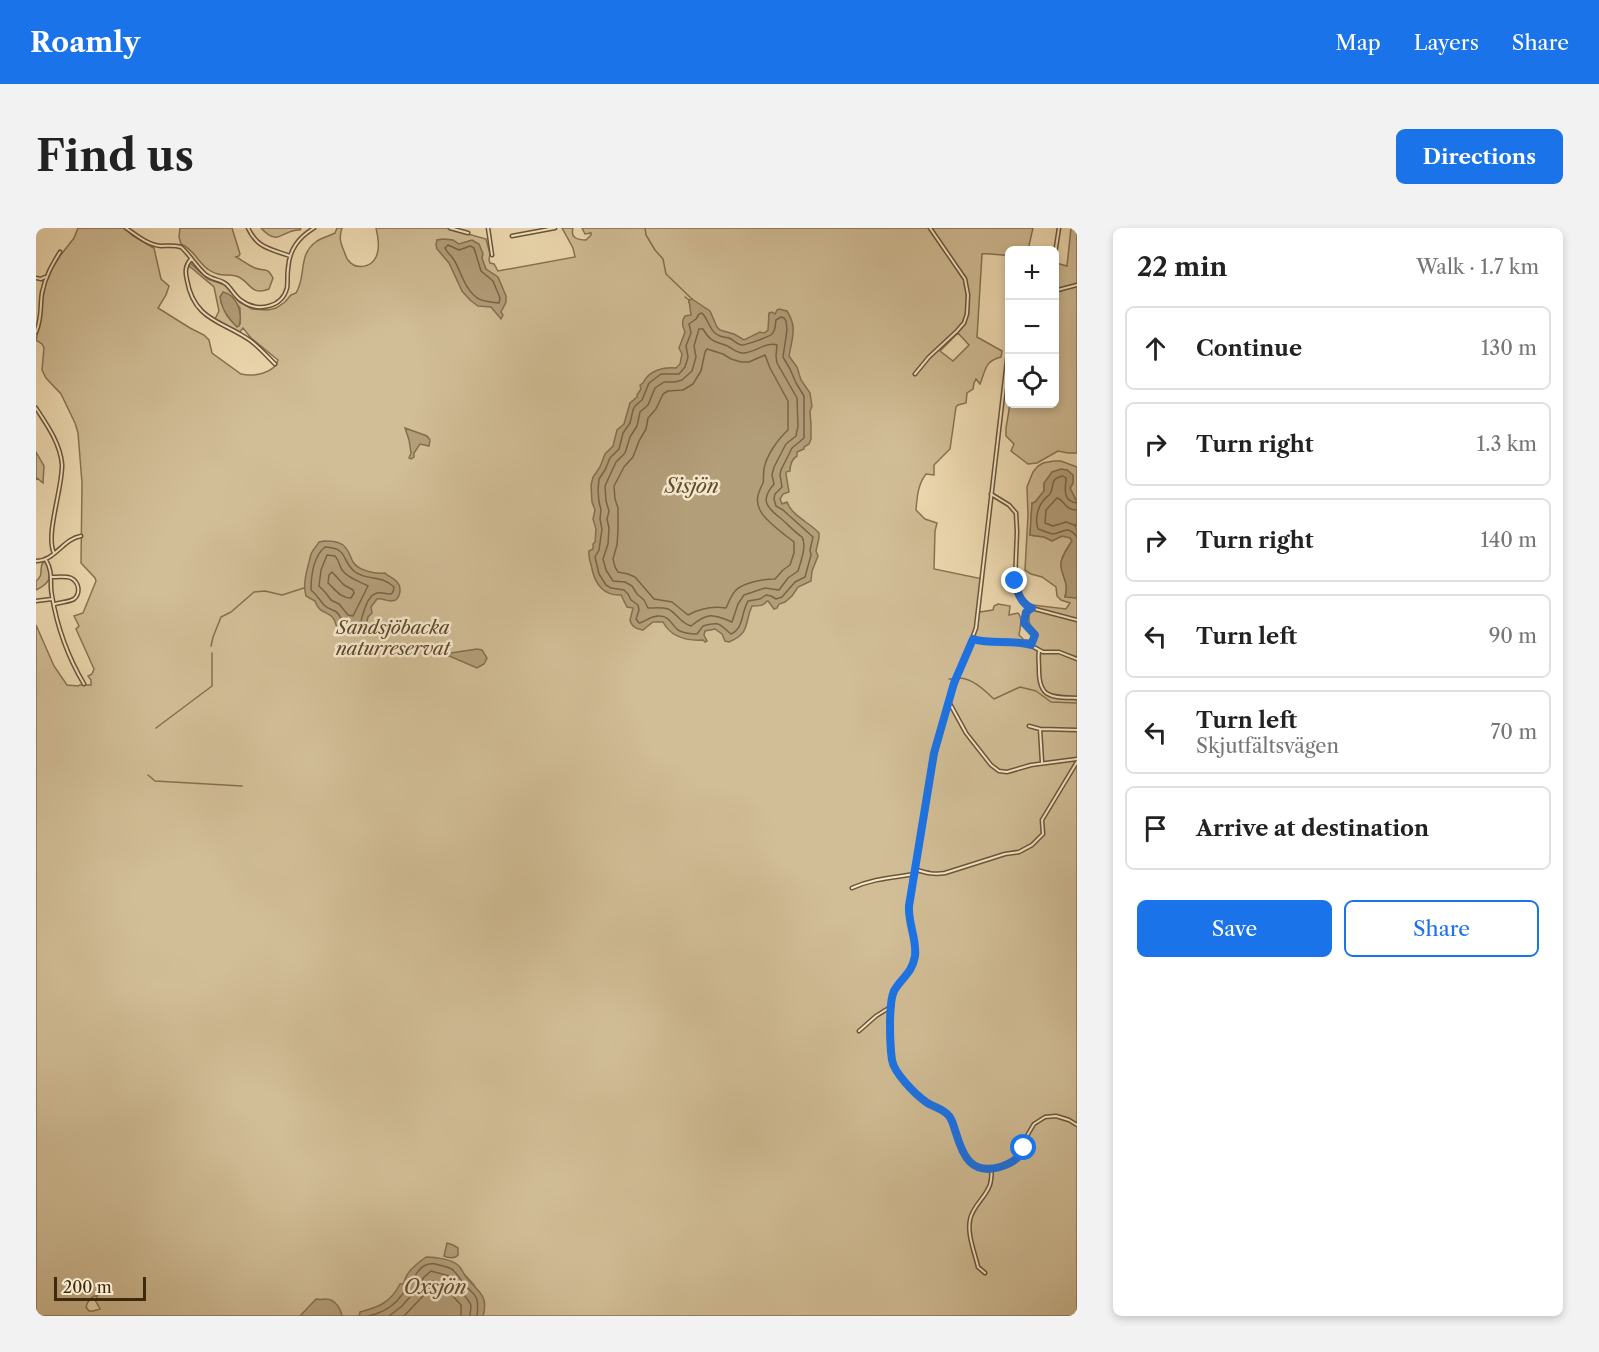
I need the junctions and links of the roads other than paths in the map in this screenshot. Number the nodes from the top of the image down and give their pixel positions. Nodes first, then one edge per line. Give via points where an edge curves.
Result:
1 (126, 228) edge
2 (248, 228) edge
3 (314, 228) edge
4 (450, 228) edge
5 (488, 228) edge
6 (555, 228) edge
7 (930, 228) edge
8 (1059, 228) edge
9 (468, 233) dead end
10 (512, 236) dead end
11 (1056, 246) edge
12 (60, 252) dead end
13 (492, 255) dead end
14 (290, 256) junction
15 (191, 259) junction
16 (46, 276) junction
17 (36, 278) edge
18 (1077, 285) edge
19 (1059, 289) edge
20 (36, 332) edge
21 (1008, 354) edge
22 (275, 364) dead end
23 (915, 374) dead end
24 (36, 408) edge
25 (991, 494) junction
26 (81, 536) dead end
27 (54, 553) junction
28 (46, 560) junction
29 (36, 561) edge
30 (52, 577) junction
31 (52, 600) junction
32 (36, 601) edge
33 (54, 604) junction
34 (1032, 608) junction
35 (1077, 620) edge
36 (973, 639) junction
37 (1031, 645) junction
38 (1040, 651) junction
39 (1077, 658) edge
40 (84, 684) dead end
41 (1077, 698) edge
42 (949, 702) junction
43 (1029, 726) dead end
44 (1040, 729) junction
45 (1077, 730) edge
46 (1077, 760) edge
47 (1042, 763) junction
48 (916, 869) junction
49 (915, 874) junction
50 (852, 888) dead end
51 (892, 1006) junction
52 (859, 1031) dead end
53 (1077, 1125) edge
54 (992, 1168) junction
55 (985, 1273) dead end

1 - 15 street via 155,245 178,246
2 - 14 street via 263,247
3 - 14 street via 298,241
4 - 9 street
5 - 13 street
6 - 10 street
7 - 23 street via 965,279 967,317
8 - 11 street
12 - 16 street
14 - 15 street via 285,293 276,303 260,308 237,298 227,285 210,278
15 - 22 street via 186,277 198,308 251,341
16 - 17 street
16 - 20 street
18 - 19 street
21 - 25 street
24 - 27 street via 56,440 61,460 62,478 52,538
25 - 34 street via 1016,513 1015,581 1022,601
25 - 36 street
26 - 27 street
27 - 28 street
28 - 29 street
28 - 30 street
30 - 31 street
30 - 33 street via 71,578 78,589 74,599
31 - 32 street
31 - 33 street
33 - 40 street via 60,631
34 - 35 street
34 - 37 street via 1026,612 1024,623 1035,635
36 - 37 street
36 - 42 street
37 - 38 street
38 - 39 street
38 - 41 street via 1042,689 1053,696
42 - 47 street via 966,733 995,769 1007,772
42 - 48 street via 933,759
43 - 44 street
44 - 45 street
44 - 47 street
46 - 47 street
46 - 48 street via 1042,820 1043,834 1032,845 936,875
48 - 49 street
49 - 50 street via 882,878
49 - 51 street via 909,913 915,958 894,992
51 - 52 street
51 - 54 street via 892,1059 897,1073 927,1103 949,1115 968,1161 977,1167
53 - 54 street via 1056,1116 1039,1120 1028,1134 1019,1157
54 - 55 street via 990,1186 969,1222 978,1267

